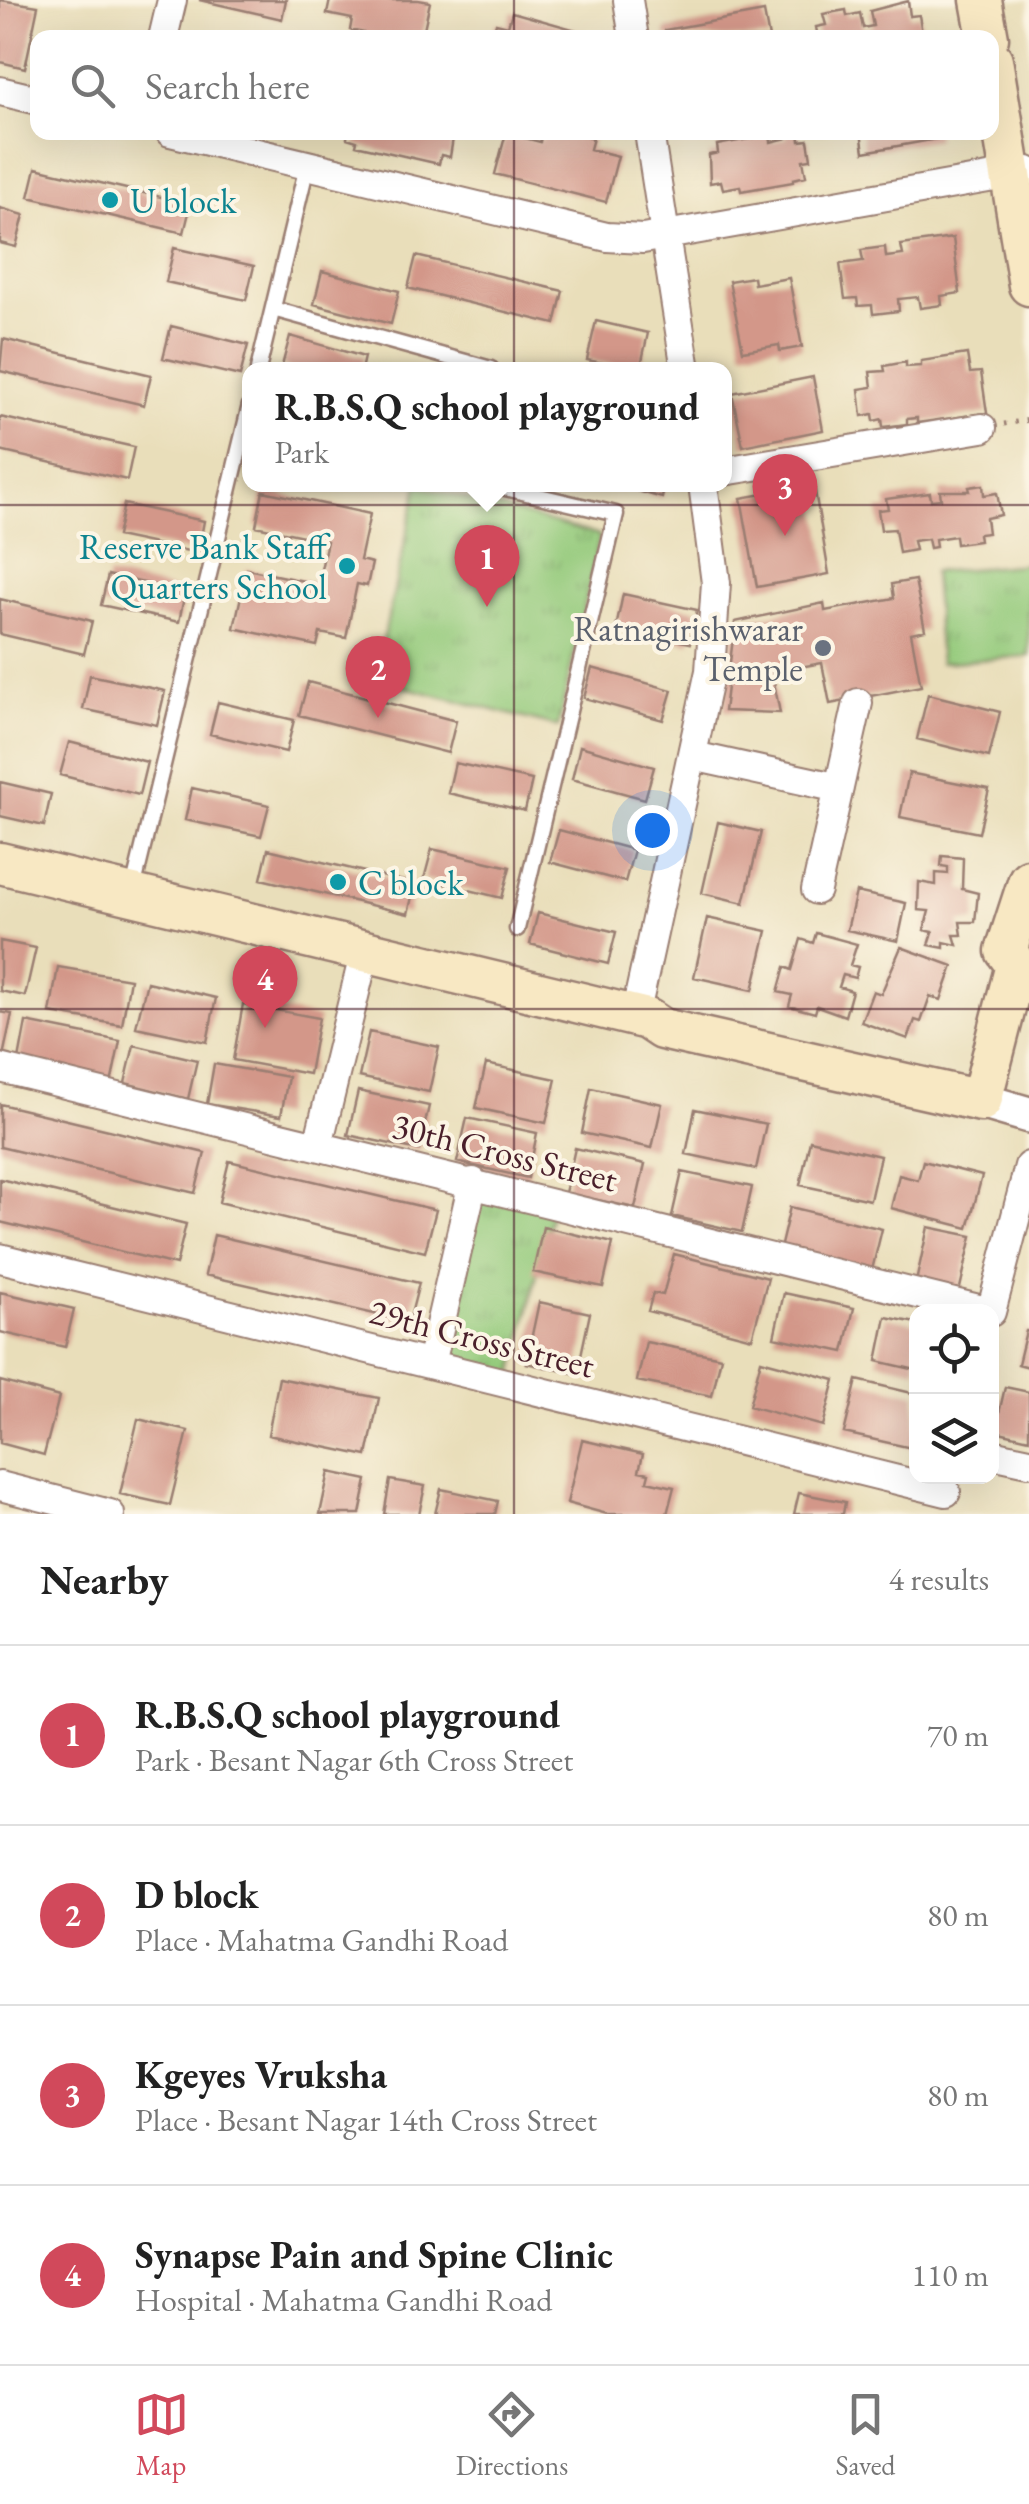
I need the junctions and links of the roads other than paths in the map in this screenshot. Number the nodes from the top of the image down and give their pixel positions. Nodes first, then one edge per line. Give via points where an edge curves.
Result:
1 (172, 0) edge
2 (628, 0) edge
3 (981, 0) edge
4 (165, 30) edge
5 (633, 30) edge
6 (987, 30) edge
7 (999, 88) edge
8 (0, 91) edge
9 (30, 98) edge
10 (202, 140) edge
11 (651, 140) edge
12 (307, 166) junction
13 (1020, 172) edge
14 (666, 234) junction
15 (1029, 285) edge
16 (272, 308) junction
17 (260, 362) edge
18 (466, 362) edge
19 (685, 362) edge
20 (982, 428) dead end
21 (242, 448) edge
22 (732, 470) edge
23 (522, 492) edge
24 (703, 492) edge
25 (858, 703) dead end
26 (693, 756) junction
27 (839, 788) junction
28 (0, 863) edge
29 (1029, 880) edge
30 (816, 890) dead end
31 (132, 895) junction
32 (517, 929) dead end
33 (365, 951) junction
34 (641, 1018) junction
35 (0, 1068) edge
36 (971, 1089) junction
37 (1029, 1094) edge
38 (1029, 1115) edge
39 (318, 1145) junction
40 (1029, 1166) edge
41 (473, 1182) junction
42 (1020, 1241) edge
43 (0, 1258) edge
44 (959, 1304) edge
45 (994, 1304) edge
46 (431, 1364) junction
47 (999, 1456) edge
48 (1029, 1462) edge
49 (0, 1486) edge
50 (944, 1494) edge
51 (110, 1514) edge

1 - 4 street
2 - 5 street
3 - 6 main road
7 - 13 main road
8 - 9 street
10 - 12 street
11 - 14 street
12 - 14 street via 607,237
12 - 16 lane
13 - 14 street
13 - 15 main road
14 - 19 street
16 - 17 lane
16 - 18 lane
20 - 22 street
21 - 31 lane
23 - 32 lane via 616,514
24 - 26 street via 716,583 715,632
25 - 27 street
26 - 27 street
26 - 34 street
27 - 30 street
28 - 31 main road
29 - 36 main road via 1006,951 993,960
31 - 33 main road
33 - 34 main road
33 - 39 street
34 - 36 main road via 662,1029
35 - 39 street, 30th Cross Street
36 - 37 street
36 - 38 street
39 - 41 street, 30th Cross Street
40 - 42 street
41 - 44 street, 30th Cross Street
41 - 46 street
42 - 45 street
43 - 46 street, 29th Cross Street
46 - 50 street, 29th Cross Street
47 - 48 street
49 - 51 street

